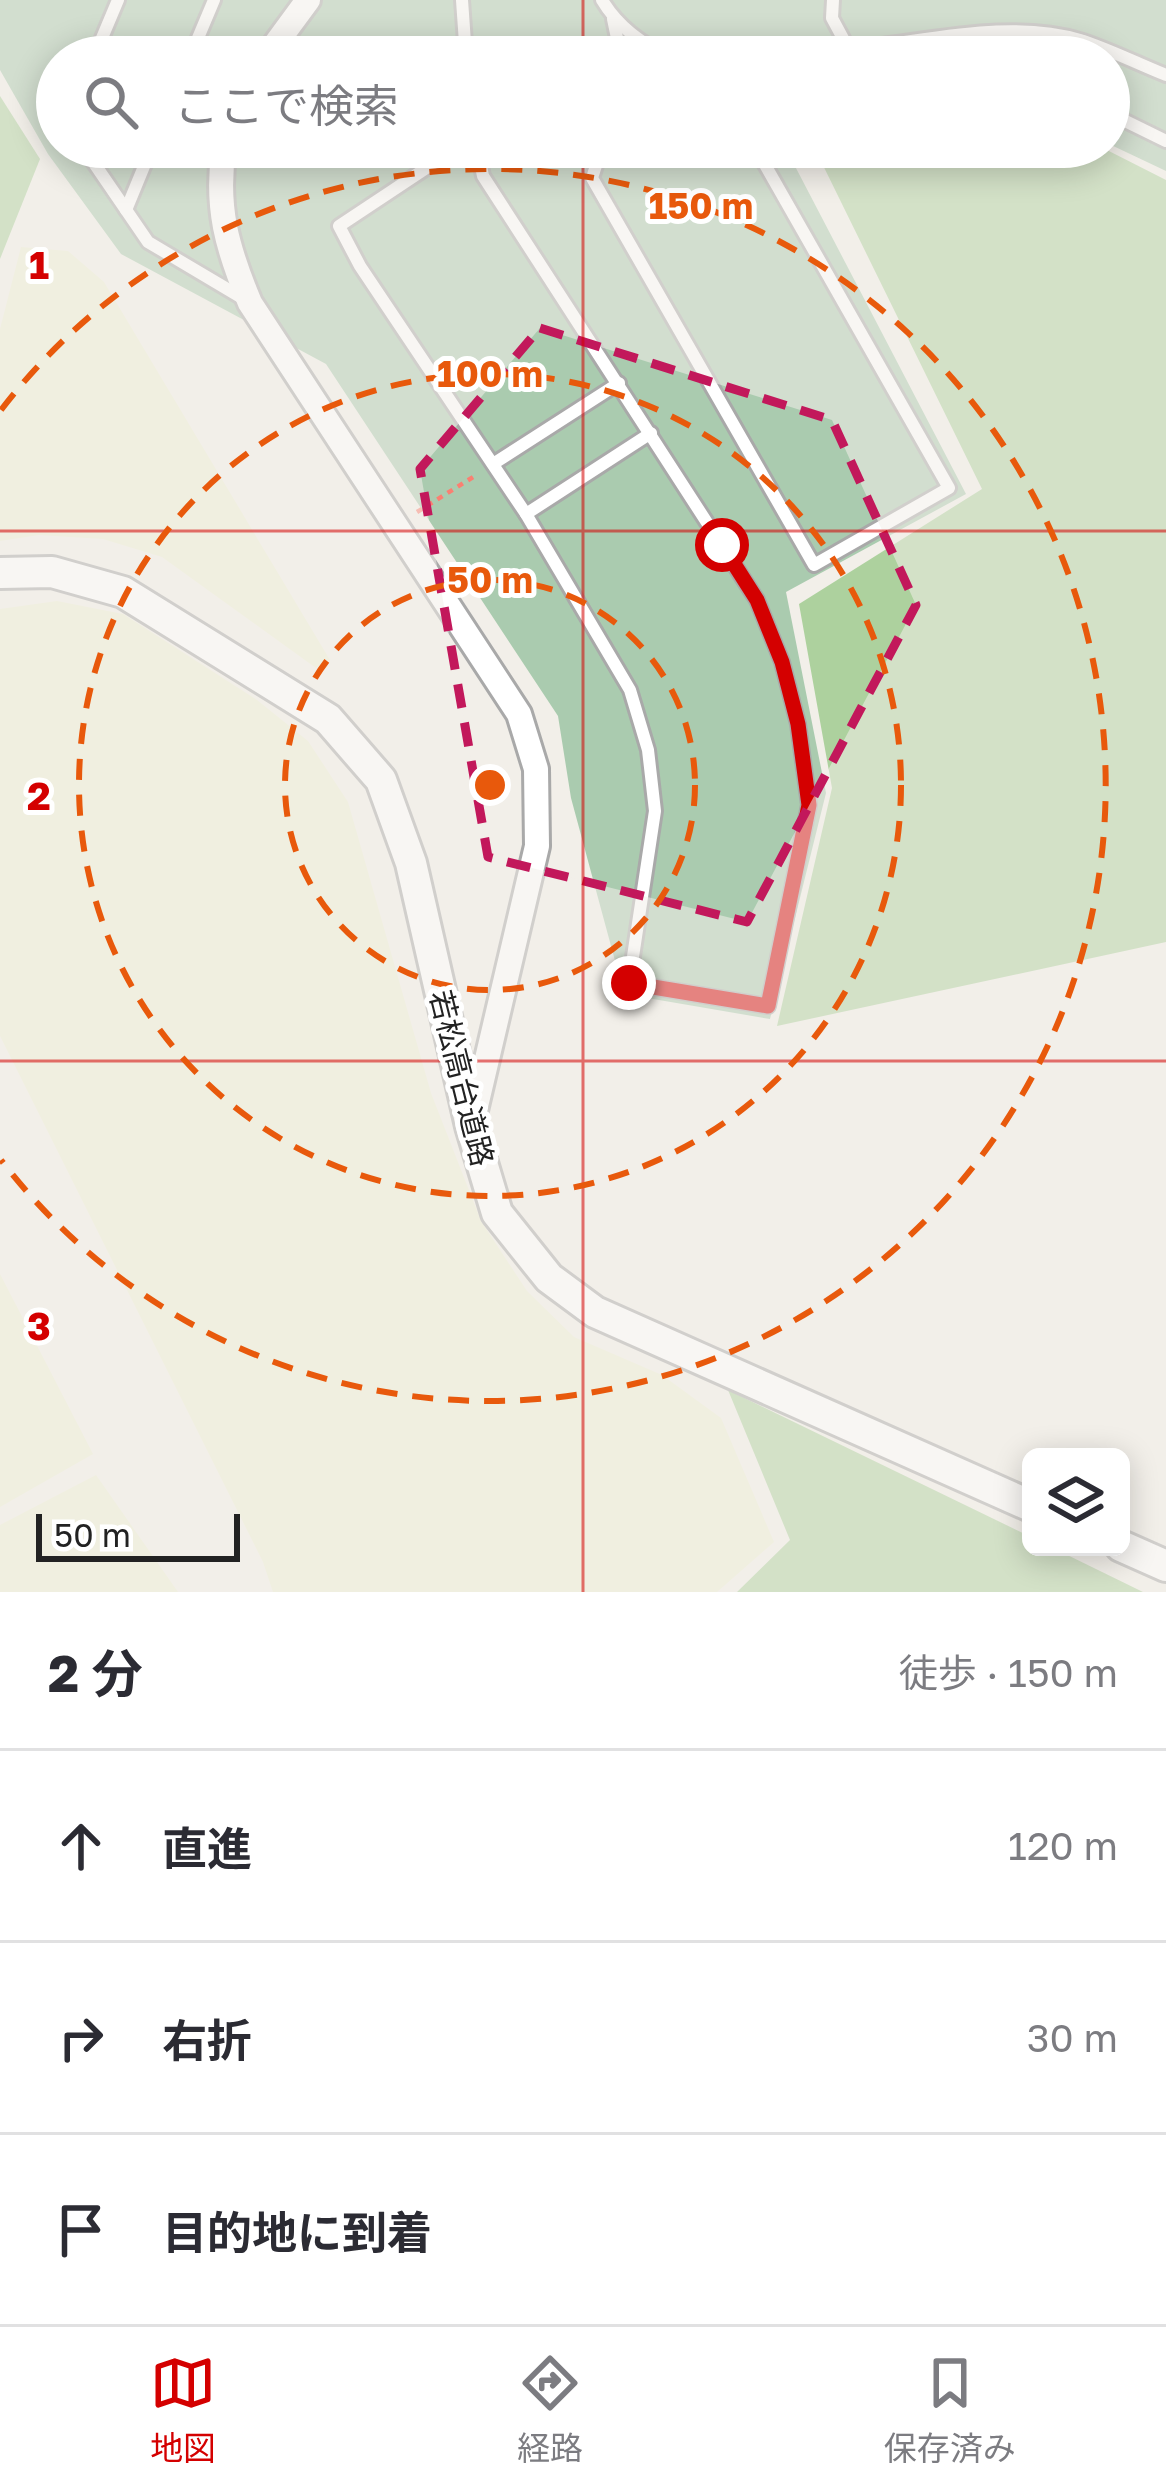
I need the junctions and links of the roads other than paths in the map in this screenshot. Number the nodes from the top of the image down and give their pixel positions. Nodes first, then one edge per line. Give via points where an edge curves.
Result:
1 (118, 0) edge
2 (214, 0) edge
3 (308, 0) edge
4 (462, 0) edge
5 (602, 0) edge
6 (833, 0) edge
7 (613, 18) junction
8 (103, 36) edge
9 (199, 36) edge
10 (281, 36) edge
11 (465, 36) edge
12 (617, 36) edge
13 (637, 36) edge
14 (842, 36) edge
15 (979, 36) edge
16 (1057, 36) edge
17 (1130, 61) edge
18 (1166, 75) edge
19 (1130, 123) edge
20 (1166, 141) edge
21 (98, 168) edge
22 (143, 168) edge
23 (220, 168) edge
24 (426, 168) edge
25 (481, 168) edge
26 (595, 168) edge
27 (767, 168) edge
28 (126, 209) junction
29 (250, 303) junction
30 (619, 382) junction
31 (651, 433) junction
32 (493, 464) junction
33 (526, 514) junction
34 (0, 573) edge
35 (472, 1126) junction
36 (1022, 1502) edge
37 (1130, 1550) edge
38 (1166, 1566) edge

1 - 8 lane
2 - 9 lane
3 - 10 street
4 - 11 lane
5 - 7 lane
6 - 14 lane
7 - 12 lane
7 - 13 lane
15 - 16 lane
17 - 18 lane
19 - 20 lane
21 - 28 lane
22 - 28 lane
23 - 29 street via 227,248
24 - 32 lane via 339,226
25 - 30 lane
26 - 27 lane via 592,178 814,565 949,488
28 - 29 lane via 148,242
29 - 35 street via 519,714 536,769 537,846
30 - 31 lane
30 - 32 lane
31 - 33 lane
31 - 33 lane via 757,600 798,724 809,805 768,1006 629,983 656,812 648,750 630,690
32 - 33 lane
34 - 35 street, 若松高台道路 via 52,572 123,592 328,719 381,780 411,863
35 - 36 street, 若松高台道路 via 497,1213 549,1278 595,1312
37 - 38 street

